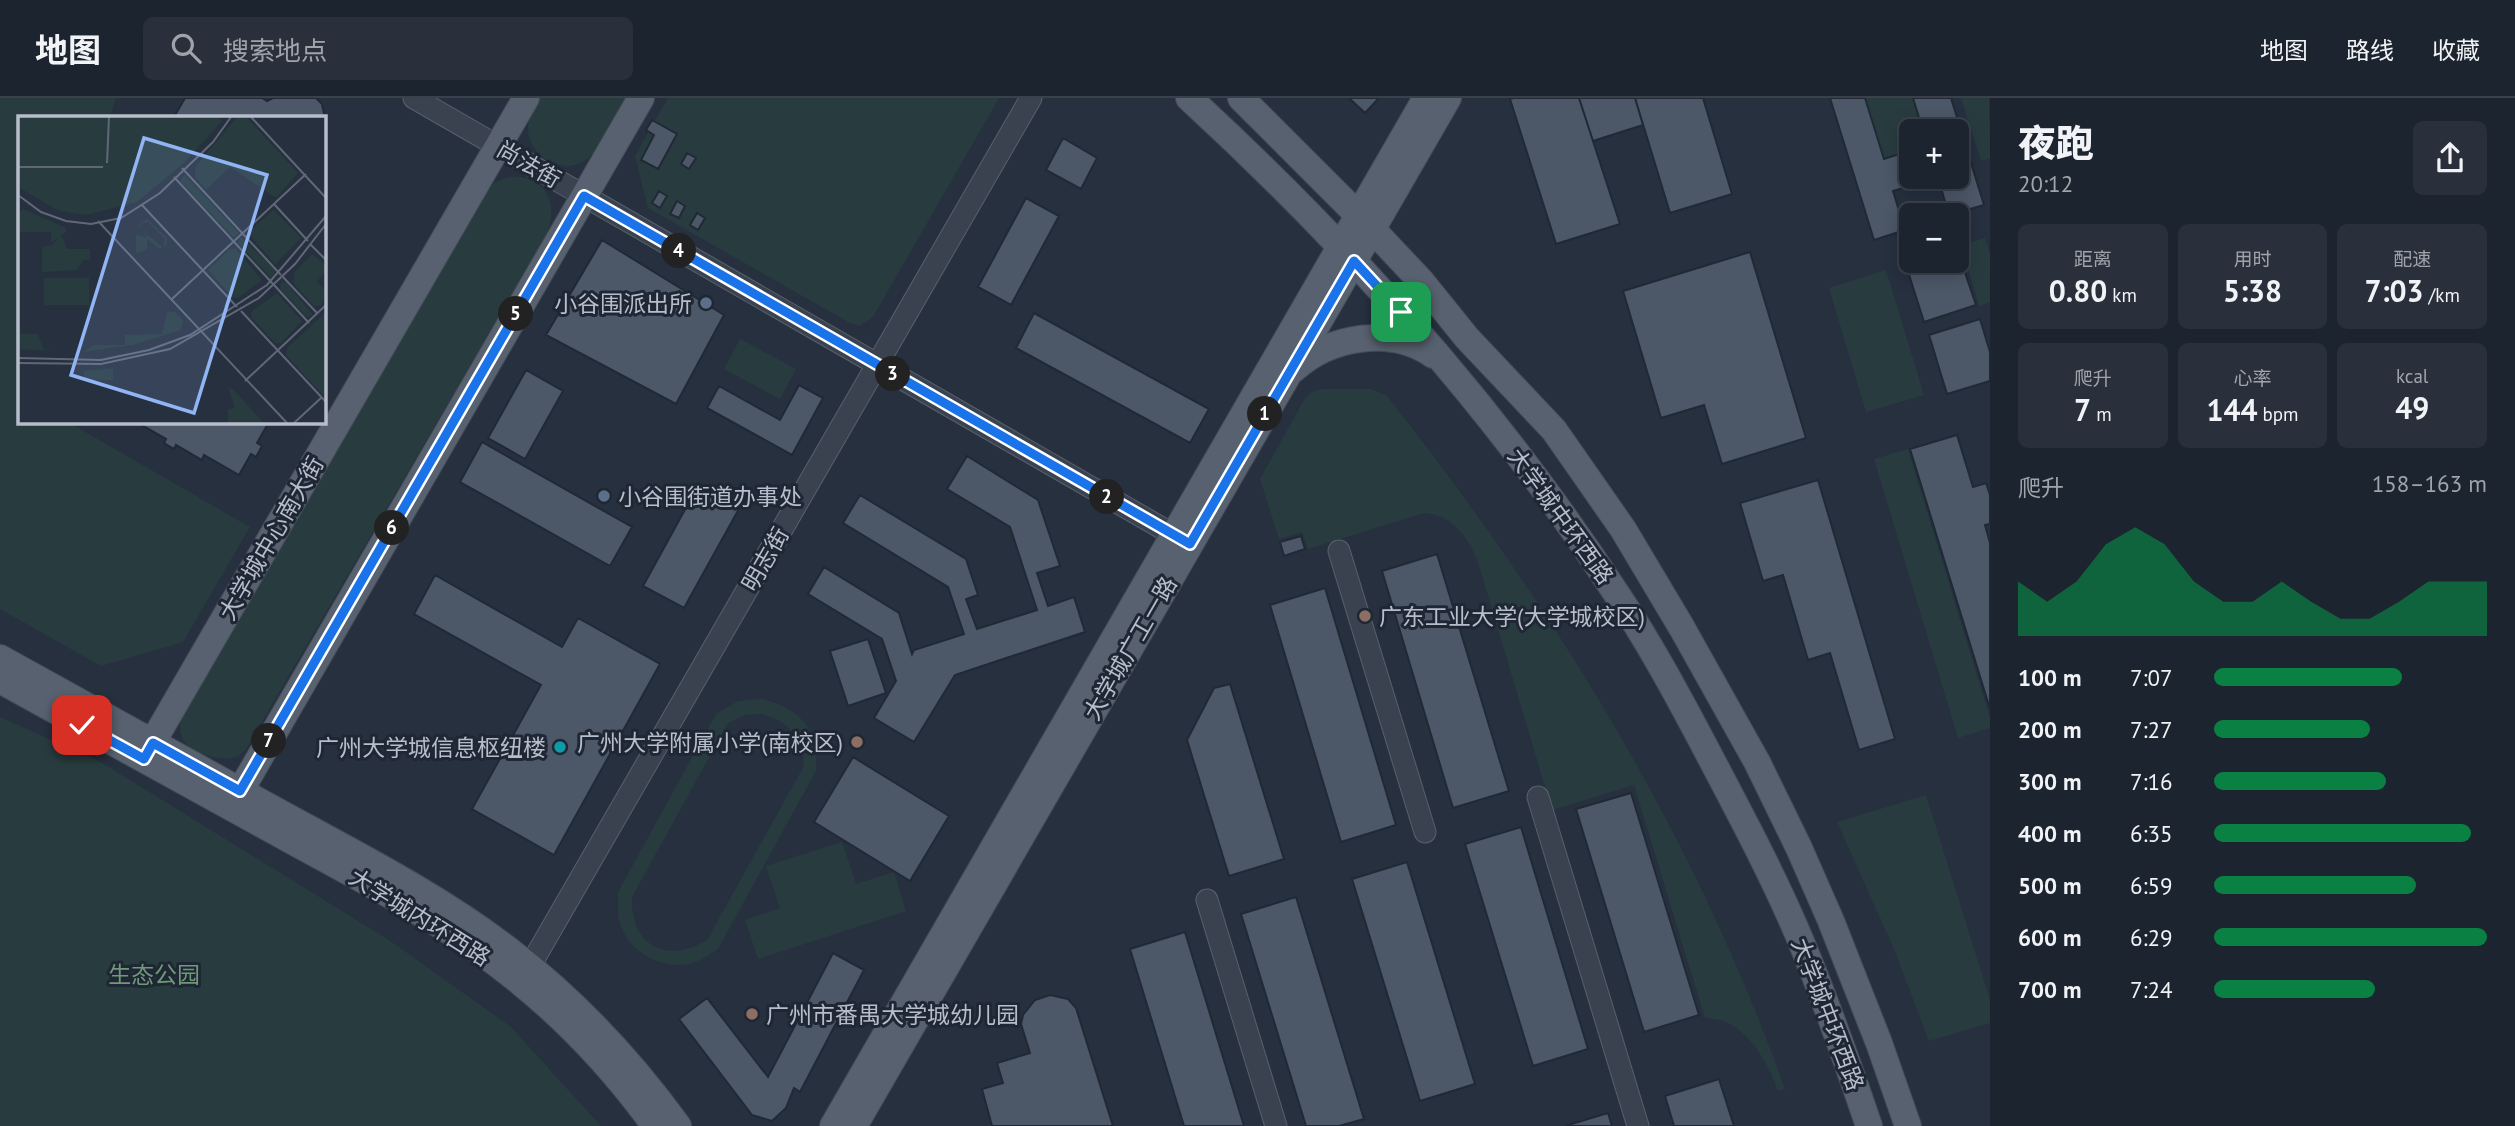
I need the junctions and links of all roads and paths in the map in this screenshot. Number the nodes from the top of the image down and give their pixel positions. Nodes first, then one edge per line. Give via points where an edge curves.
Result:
1 (414, 98) edge
2 (526, 98) edge
3 (640, 98) edge
4 (1031, 98) edge
5 (1189, 98) edge
6 (1241, 98) edge
7 (1426, 98) edge
8 (1448, 98) edge
9 (498, 146) junction
10 (584, 196) junction
11 (1365, 222) junction
12 (1347, 254) junction
13 (1440, 360) junction
14 (877, 365) junction
15 (1289, 373) junction
16 (1182, 540) junction
17 (1339, 551) dead end
18 (0, 659) edge
19 (0, 680) edge
20 (148, 751) junction
21 (1538, 797) dead end
22 (235, 799) junction
23 (1425, 832) dead end
24 (1207, 900) dead end
25 (525, 975) junction
26 (655, 1126) edge
27 (678, 1126) edge
28 (833, 1126) edge
29 (855, 1126) edge
30 (1276, 1126) edge
31 (1638, 1126) edge
32 (1869, 1126) edge
33 (1908, 1126) edge

1 - 9 street, 尚法街
2 - 9 main road, 大学城中心南大街
3 - 10 main road
4 - 14 street, 明志街
5 - 12 main road, 大学城中环西路
6 - 11 main road, 大学城中环西路
7 - 11 main road, 大学城广工一路
8 - 11 main road, 大学城广工一路
9 - 10 street, 尚法街
9 - 20 main road, 大学城中心南大街
10 - 14 street, 尚法街
10 - 22 main road
11 - 12 main road, 大学城广工一路
11 - 33 main road, 大学城中环西路 via 1554,430 1623,529 1757,762 1832,921
12 - 13 main road, 大学城中环西路
12 - 15 main road, 大学城广工一路
12 - 16 main road, 大学城广工一路
13 - 15 main road via 1409,342 1379,338 1318,352
13 - 32 main road, 大学城中环西路 via 1491,419 1616,592 1696,730 1797,933
14 - 16 street, 尚法街
14 - 25 street, 明志街
15 - 16 main road, 大学城广工一路
16 - 28 main road, 大学城广工一路
16 - 29 main road, 大学城广工一路
17 - 23 street
18 - 20 main road
19 - 20 main road
20 - 22 main road, 大学城内环西路
21 - 31 street
22 - 25 main road, 大学城内环西路
24 - 30 street
25 - 26 main road, 大学城内环西路
25 - 27 main road, 大学城内环西路 via 566,998 610,1042

